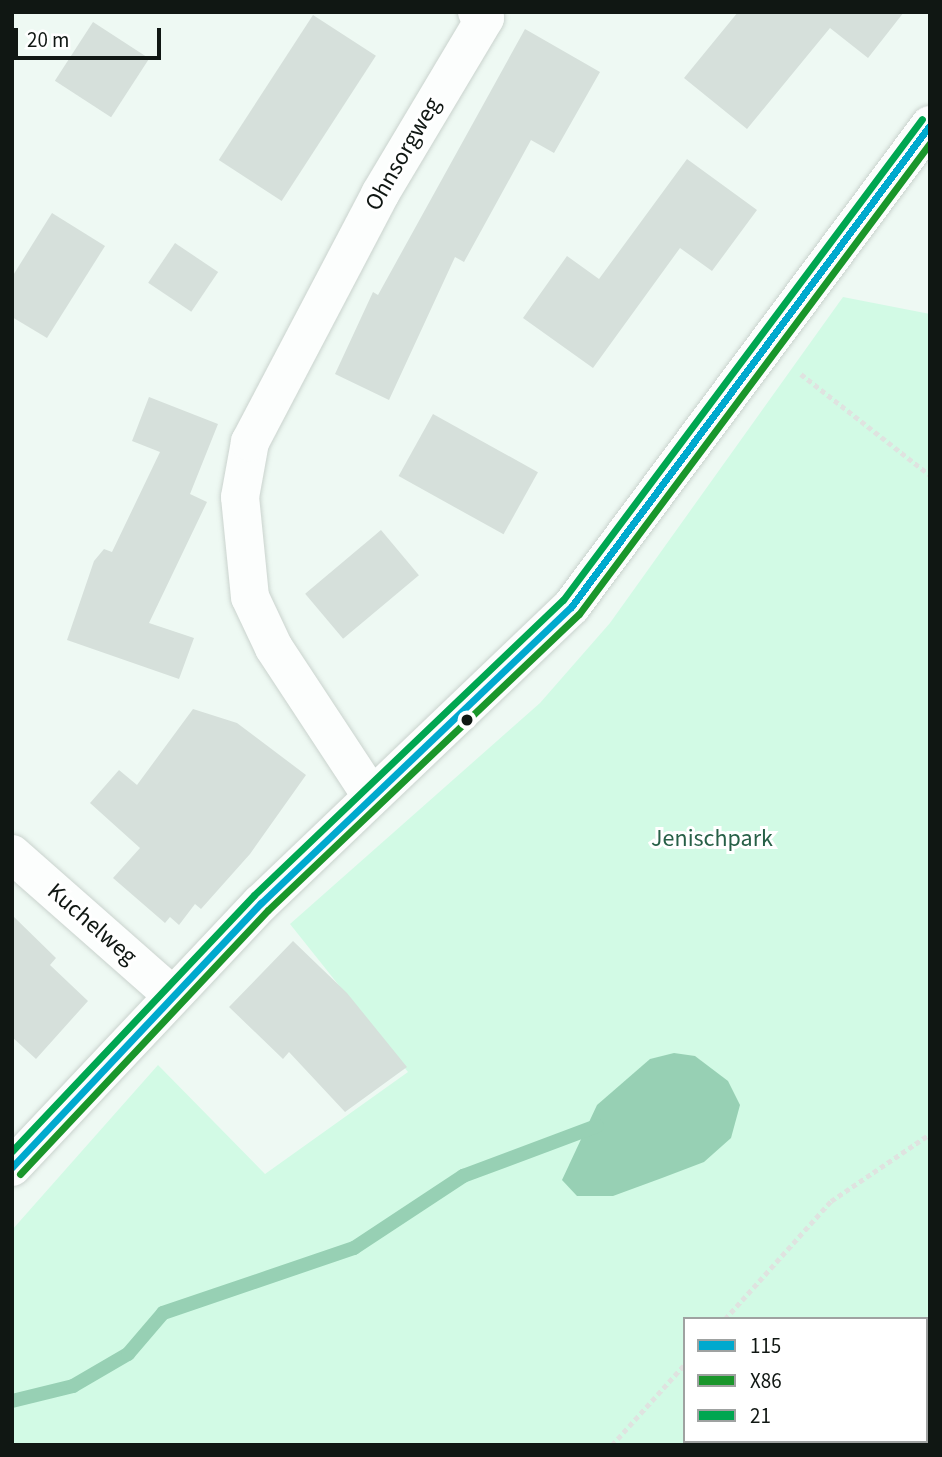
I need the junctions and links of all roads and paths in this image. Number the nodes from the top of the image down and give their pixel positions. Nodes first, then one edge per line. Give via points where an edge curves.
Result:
1 (481, 15) edge
2 (930, 125) edge
3 (791, 367) dead end
4 (930, 475) edge
5 (370, 794) junction
6 (12, 854) edge
7 (172, 995) junction
8 (930, 1134) edge
9 (12, 1167) edge
10 (727, 1317) edge
11 (683, 1366) edge
12 (612, 1445) edge

1 - 5 street, Ohnsorgweg via 380,194 250,442 240,496 250,597 274,648
2 - 5 street via 849,226 571,607
3 - 4 path
5 - 7 street
6 - 7 street, Kuchelweg
7 - 9 street
8 - 10 path via 831,1201
11 - 12 path

